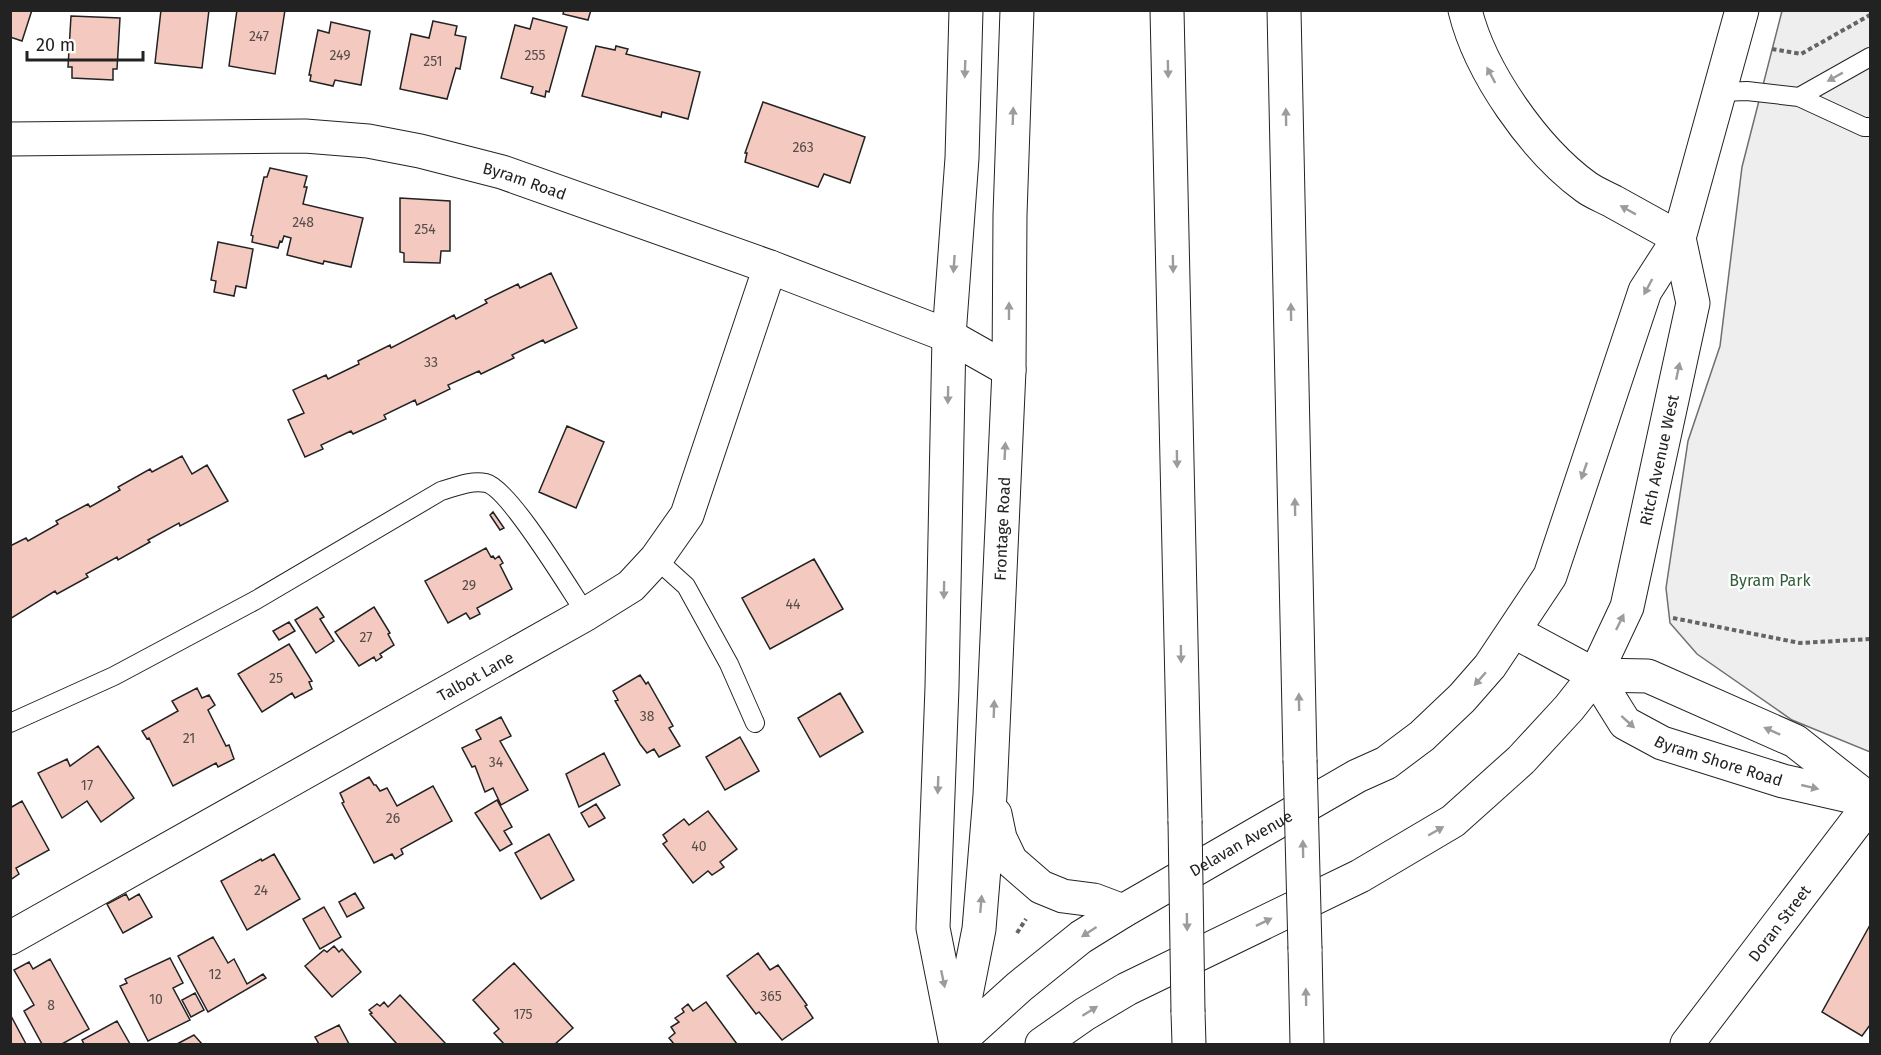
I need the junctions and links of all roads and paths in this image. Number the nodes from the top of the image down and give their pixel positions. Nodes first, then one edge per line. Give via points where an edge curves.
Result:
1 (966, 10) edge
2 (1017, 10) edge
3 (1167, 10) edge
4 (1284, 10) edge
5 (1465, 10) edge
6 (1742, 10) edge
7 (1870, 15) edge
8 (1772, 49) dead end
9 (1870, 57) edge
10 (1721, 92) junction
11 (1799, 97) junction
12 (1870, 127) edge
13 (10, 139) edge
14 (1679, 238) junction
15 (770, 267) junction
16 (949, 336) junction
17 (1009, 369) junction
18 (656, 560) junction
19 (586, 614) junction
20 (1673, 618) dead end
21 (1515, 632) junction
22 (1870, 639) edge
23 (1595, 675) junction
24 (10, 723) edge
25 (755, 723) dead end
26 (990, 795) junction
27 (1870, 802) edge
28 (1123, 911) junction
29 (10, 938) edge
30 (956, 1044) edge
31 (1042, 1044) edge
32 (1189, 1044) edge
33 (1307, 1044) edge
34 (1687, 1044) edge

1 -> 16 main road via 962,158
17 -> 2 main road, Frontage Road
3 -> 32 main road, bridge
33 -> 4 main road, bridge
14 -> 5 main road via 1586,187 1552,156 1500,90 1480,54
6 - 10 main road, Ritch Avenue West
7 - 8 path via 1801,54
9 -> 11 lane
10 - 11 lane
10 - 14 main road, Ritch Avenue West
11 - 12 lane
13 - 15 main road, Byram Road via 246,135 368,141 502,172
14 -> 21 main road, Ritch Avenue West via 1645,291 1550,576
23 -> 14 main road, Ritch Avenue West via 1627,607 1693,303
15 - 16 main road, Byram Road
15 - 18 main road, Talbot Lane via 687,515
16 - 17 main road, Byram Road
16 -> 30 main road via 933,928
26 -> 17 main road, Frontage Road
18 - 19 main road, Talbot Lane via 631,586
18 - 25 lane via 686,586 729,664
19 - 24 lane via 512,504 488,483 472,482 441,491 114,676
19 - 29 main road, Talbot Lane
20 - 22 path via 1800,643
21 - 23 main road, Byram Shore Road
21 -> 28 main road, Delavan Avenue via 1462,698 1386,763
27 -> 23 main road, Byram Shore Road via 1795,741 1648,676
23 -> 27 main road, Byram Shore Road via 1625,723 1662,743 1783,781
31 -> 23 main road via 1126,989 1360,876 1453,821 1521,760
26 - 28 main road via 1000,838 1011,861 1041,887
30 -> 26 main road, Frontage Road via 979,929
27 - 34 main road, Doran Street
28 -> 30 main road, Delavan Avenue via 1045,966

